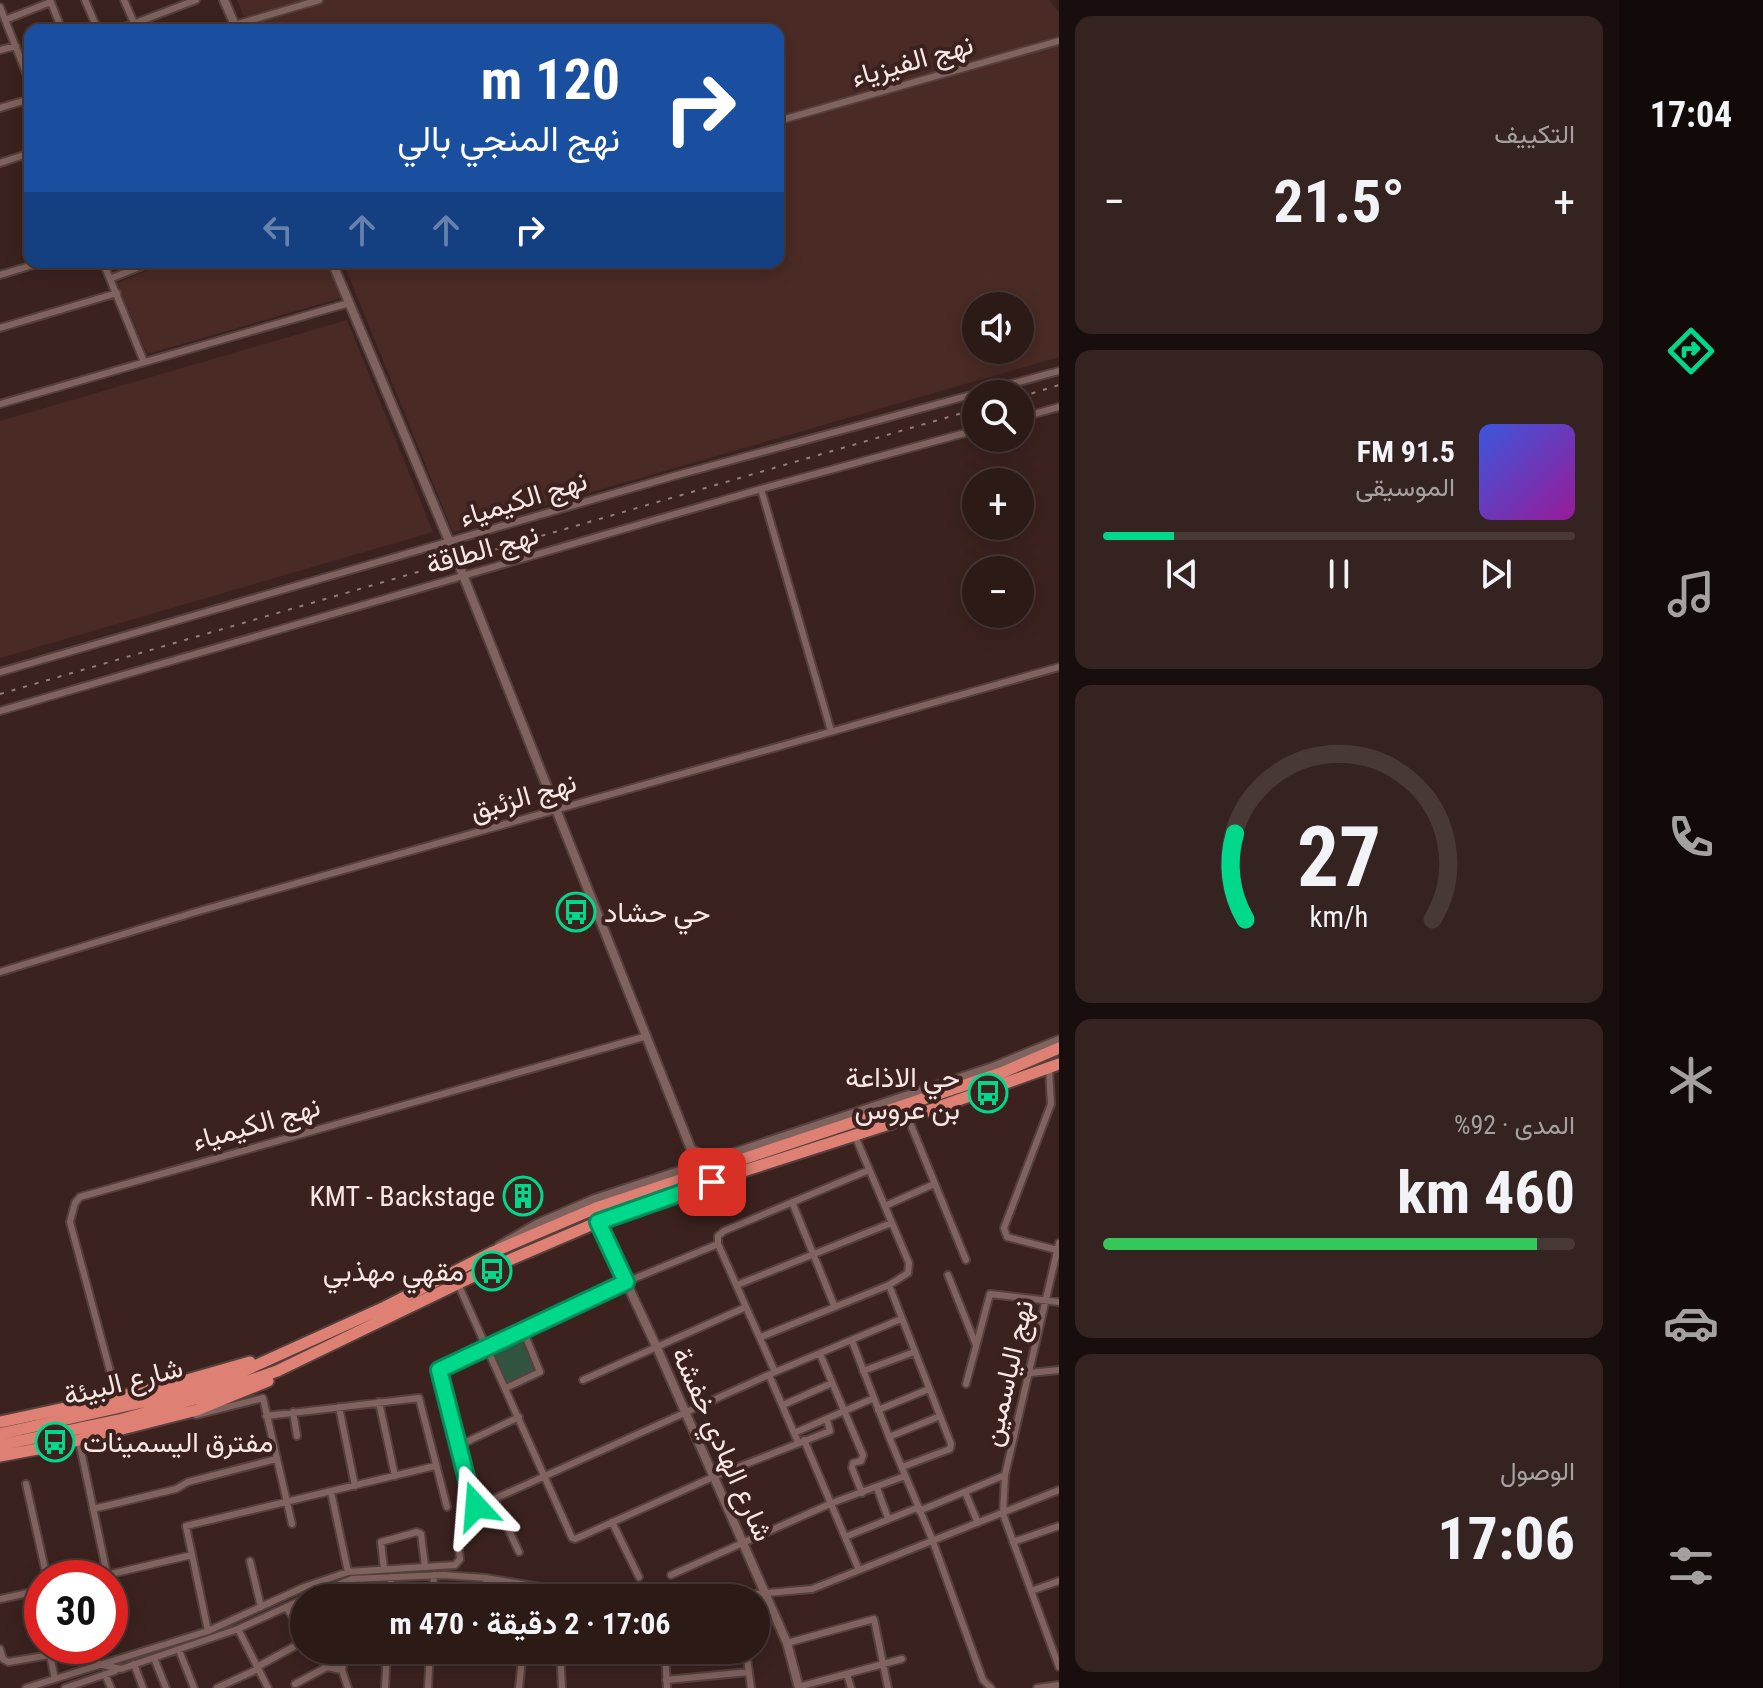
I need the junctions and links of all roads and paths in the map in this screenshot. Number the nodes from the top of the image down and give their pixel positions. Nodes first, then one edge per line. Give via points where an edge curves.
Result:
1 (85, 0) edge
2 (124, 0) edge
3 (196, 0) edge
4 (224, 0) edge
5 (319, 0) edge
6 (50, 1) edge
7 (0, 7) edge
8 (5, 20) junction
9 (134, 23) joint
10 (60, 24) edge
11 (95, 24) edge
12 (234, 24) edge
13 (248, 24) edge
14 (1059, 41) edge
15 (18, 49) junction
16 (24, 49) edge
17 (0, 50) edge
18 (24, 66) edge
19 (24, 101) edge
20 (0, 108) edge
21 (784, 119) edge
22 (24, 155) edge
23 (0, 163) edge
24 (24, 268) edge
25 (106, 268) edge
26 (137, 268) edge
27 (334, 268) edge
28 (0, 275) edge
29 (112, 278) junction
30 (117, 293) junction
31 (349, 303) junction
32 (0, 328) edge
33 (144, 362) junction
34 (1059, 371) edge
35 (0, 404) edge
36 (1059, 407) edge
37 (1034, 414) edge
38 (962, 434) edge
39 (761, 489) junction
40 (450, 543) junction
41 (464, 577) junction
42 (1059, 667) edge
43 (0, 672) edge
44 (0, 711) edge
45 (831, 731) junction
46 (554, 810) junction
47 (0, 972) edge
48 (647, 1036) junction
49 (1059, 1040) edge
50 (1059, 1048) edge
51 (1054, 1066) edge
52 (908, 1118) junction
53 (855, 1136) junction
54 (691, 1149) junction
55 (711, 1161) junction
56 (689, 1167) junction
57 (869, 1170) junction
58 (934, 1184) junction
59 (792, 1202) junction
60 (885, 1206) junction
61 (598, 1222) junction
62 (891, 1223) junction
63 (718, 1244) junction
64 (1058, 1246) edge
65 (493, 1252) junction
66 (813, 1255) junction
67 (966, 1260) dead end
68 (1059, 1271) edge
69 (1051, 1274) junction
70 (948, 1275) dead end
71 (626, 1282) junction
72 (458, 1284) junction
73 (737, 1285) junction
74 (889, 1285) junction
75 (1047, 1302) junction
76 (1059, 1302) edge
77 (834, 1305) junction
78 (746, 1307) junction
79 (901, 1319) junction
80 (523, 1330) junction
81 (761, 1337) junction
82 (852, 1341) junction
83 (976, 1345) junction
84 (487, 1346) junction
85 (657, 1348) junction
86 (289, 1351) junction
87 (914, 1352) junction
88 (820, 1354) junction
89 (313, 1356) junction
90 (1059, 1370) edge
91 (863, 1371) junction
92 (1030, 1373) junction
93 (772, 1374) junction
94 (583, 1380) dead end
95 (832, 1383) junction
96 (966, 1384) dead end
97 (506, 1388) junction
98 (929, 1389) junction
99 (117, 1397) junction
100 (874, 1398) junction
101 (379, 1402) junction
102 (783, 1405) junction
103 (339, 1407) junction
104 (878, 1410) junction
105 (844, 1411) junction
106 (293, 1412) junction
107 (685, 1412) junction
108 (266, 1416) junction
109 (940, 1416) junction
110 (519, 1417) junction
111 (827, 1420) junction
112 (0, 1422) edge
113 (794, 1433) junction
114 (0, 1434) edge
115 (297, 1436) dead end
116 (889, 1437) junction
117 (801, 1441) junction
118 (0, 1445) edge
119 (458, 1446) junction
120 (0, 1456) edge
121 (276, 1459) junction
122 (435, 1466) junction
123 (902, 1467) junction
124 (1005, 1475) junction
125 (395, 1476) junction
126 (544, 1476) junction
127 (905, 1476) junction
128 (713, 1477) junction
129 (26, 1484) dead end
130 (355, 1486) junction
131 (877, 1488) junction
132 (1059, 1490) edge
133 (331, 1492) junction
134 (965, 1492) junction
135 (862, 1493) junction
136 (494, 1499) junction
137 (287, 1501) junction
138 (832, 1503) junction
139 (447, 1507) dead end
140 (93, 1509) junction
141 (919, 1509) junction
142 (1003, 1514) junction
143 (888, 1518) junction
144 (612, 1522) junction
145 (978, 1523) junction
146 (292, 1524) dead end
147 (1059, 1526) edge
148 (845, 1537) junction
149 (932, 1539) junction
150 (458, 1542) dead end
151 (742, 1542) junction
152 (1013, 1542) junction
153 (519, 1552) dead end
154 (192, 1555) junction
155 (43, 1560) edge
156 (104, 1560) edge
157 (250, 1561) dead end
158 (425, 1566) junction
159 (128, 1569) edge
160 (384, 1569) junction
161 (859, 1570) junction
162 (434, 1575) junction
163 (671, 1575) dead end
164 (350, 1576) junction
165 (391, 1577) junction
166 (639, 1577) dead end
167 (486, 1578) junction
168 (1059, 1581) edge
169 (334, 1584) edge
170 (350, 1584) edge
171 (391, 1584) edge
172 (434, 1584) edge
173 (486, 1584) edge
174 (523, 1584) edge
175 (761, 1584) edge
176 (770, 1591) edge
177 (1031, 1591) junction
178 (24, 1594) edge
179 (0, 1599) edge
180 (290, 1605) edge
181 (770, 1605) edge
182 (261, 1607) junction
183 (286, 1607) junction
184 (290, 1613) edge
185 (238, 1629) junction
186 (208, 1631) junction
187 (1059, 1638) edge
188 (1049, 1641) junction
189 (787, 1643) junction
190 (0, 1649) edge
191 (290, 1649) edge
192 (179, 1650) junction
193 (128, 1655) edge
194 (154, 1658) junction
195 (902, 1659) dead end
196 (99, 1664) joint
197 (134, 1664) junction
198 (325, 1664) edge
199 (343, 1664) edge
200 (386, 1664) edge
201 (429, 1664) edge
202 (522, 1664) edge
203 (561, 1664) edge
204 (665, 1664) edge
205 (748, 1664) edge
206 (885, 1664) junction
207 (327, 1667) junction
208 (1059, 1667) edge
209 (258, 1668) junction
210 (117, 1670) junction
211 (342, 1670) junction
212 (749, 1672) junction
213 (105, 1674) junction
214 (847, 1674) junction
215 (706, 1677) junction
216 (55, 1679) junction
217 (295, 1684) dead end
218 (666, 1684) edge
219 (1059, 1685) edge
220 (26, 1688) edge
221 (65, 1688) edge
222 (111, 1688) edge
223 (143, 1688) edge
224 (166, 1688) edge
225 (194, 1688) edge
226 (217, 1688) edge
227 (268, 1688) edge
228 (348, 1688) edge
229 (385, 1688) edge
230 (428, 1688) edge
231 (519, 1688) edge
232 (562, 1688) edge
233 (707, 1688) edge
234 (751, 1688) edge
235 (798, 1688) edge
236 (851, 1688) edge
237 (888, 1688) edge
238 (991, 1688) edge
239 (1037, 1688) edge

1 - 11 street
2 - 9 street
3 - 9 street
4 - 12 street
5 - 13 street
6 - 8 street
6 - 10 street
7 - 8 street
8 - 15 street
14 - 21 street, نهج الفيزياء
15 - 16 street
15 - 17 street
15 - 18 street
19 - 20 street
22 - 23 street
24 - 28 street
25 - 29 street
26 - 29 street
27 - 31 street
29 - 30 street
30 - 32 street
30 - 33 street
31 - 33 street
31 - 40 street
33 - 35 street
34 - 40 street, نهج الكيمياء
36 - 37 street
38 - 39 street, نهج الطاقة
39 - 41 street, نهج الطاقة
39 - 45 street
40 - 41 street
40 - 43 street, نهج الكيمياء
41 - 44 street, نهج الطاقة
41 - 46 street
42 - 45 street, نهج الزئبق
45 - 46 street, نهج الزئبق
46 - 47 street, نهج الزئبق
46 - 48 street
48 - 54 street
48 - 99 street, نهج الكيمياء via 80,1197 70,1222
49 - 55 street
50 - 65 highway via 1001,1073 596,1208
51 - 52 highway
51 - 64 street via 1051,1104 1004,1228 1007,1237
52 - 53 highway
52 - 58 street
53 - 57 street
53 - 61 highway
54 - 55 street
54 - 56 street
55 - 56 street
56 - 65 street via 537,1224
57 - 59 street
57 - 60 street
58 - 60 street
58 - 67 street
59 - 63 street via 724,1231
59 - 66 street
60 - 62 street
61 - 71 street, شارع الهادي خفشة
61 - 72 highway
62 - 66 street
62 - 74 street via 909,1263 905,1277
63 - 71 street
63 - 73 street
64 - 69 street, نهج الياسمين
65 - 86 highway
66 - 73 street
66 - 77 street
68 - 69 street
69 - 75 street, نهج الياسمين
70 - 83 street
71 - 80 street
71 - 85 street, شارع الهادي خفشة
72 - 84 street
72 - 89 highway
73 - 78 street
74 - 77 street
74 - 79 street
75 - 76 street
75 - 83 street via 990,1294
75 - 92 street, نهج الياسمين
77 - 81 street
78 - 81 street
78 - 85 street
79 - 82 street
79 - 87 street
80 - 84 street
80 - 97 street via 540,1372
81 - 93 street
82 - 88 street
82 - 91 street
83 - 96 street
84 - 97 street
84 - 119 street via 439,1373
85 - 94 street
85 - 107 street, شارع الهادي خفشة
86 - 99 highway
86 - 114 highway, شارع البيئة via 226,1379
87 - 91 street
87 - 98 street
88 - 93 street
88 - 95 street
89 - 118 highway via 202,1397
89 - 120 highway via 293,1371 197,1410
90 - 92 street
91 - 100 street
92 - 124 street, نهج الياسمين
93 - 102 street
93 - 107 street
95 - 102 street
95 - 105 street
97 - 110 street
98 - 104 street
98 - 109 street
99 - 112 highway
100 - 104 street
100 - 105 street
101 - 103 street
101 - 122 street via 419,1398
101 - 125 street
102 - 113 street
103 - 106 street
103 - 130 street
104 - 116 street
105 - 111 street
105 - 135 street via 863,1455 852,1468
106 - 108 street
106 - 115 street
107 - 126 street
107 - 128 street, شارع الهادي خفشة
108 - 121 street
108 - 140 street via 263,1398 80,1446
109 - 116 street
109 - 123 street via 950,1449
110 - 119 street
110 - 126 street
111 - 113 street
111 - 117 street via 830,1431
113 - 117 street
116 - 123 street
117 - 128 street
117 - 138 street
119 - 136 street via 475,1505
121 - 137 street
121 - 140 street
122 - 125 street
122 - 139 street
123 - 127 street
124 - 134 street
124 - 142 street, نهج الياسمين
125 - 130 street
126 - 136 street
126 - 144 street via 570,1536 575,1539
127 - 131 street
127 - 141 street
128 - 144 street
128 - 151 street, شارع الهادي خفشة
129 - 155 street
130 - 133 street
131 - 135 street
131 - 143 street
132 - 142 street
133 - 137 street
133 - 164 street
134 - 141 street
134 - 145 street
135 - 138 street
136 - 153 street
137 - 146 street
137 - 154 street via 186,1526
138 - 148 street
138 - 151 street
140 - 156 street
141 - 143 street
141 - 149 street
142 - 145 street
142 - 152 street
143 - 148 street
144 - 166 street
145 - 149 street
147 - 152 street
148 - 161 street
149 - 161 street
149 - 238 street via 983,1680
150 - 158 street via 459,1563
151 - 163 street
151 - 175 street, شارع الهادي خفشة
152 - 177 street
154 - 159 street
154 - 186 street
157 - 182 street
158 - 160 street
158 - 160 street via 417,1532 381,1542
160 - 164 street
161 - 176 street via 812,1589
162 - 165 street
162 - 167 street
162 - 172 street
164 - 165 street
164 - 169 street
164 - 170 street
164 - 182 street via 304,1587
165 - 171 street
167 - 173 street
167 - 174 street
168 - 177 street
177 - 188 street
178 - 179 street
180 - 183 street
181 - 189 street, شارع الهادي خفشة
182 - 186 street
183 - 184 street
183 - 185 street
185 - 192 street
185 - 209 street
186 - 193 street
187 - 188 street
188 - 208 street
189 - 206 street via 874,1619
189 - 235 street, شارع الهادي خفشة
190 - 216 street via 8,1662 50,1655
191 - 209 street
192 - 194 street
192 - 225 street
194 - 197 street
194 - 224 street
195 - 206 street
196 - 210 street
196 - 216 street
197 - 210 street
197 - 223 street
198 - 207 street
199 - 211 street
200 - 229 street
201 - 230 street
202 - 231 street
203 - 232 street
204 - 218 street
205 - 212 street
206 - 214 street
206 - 237 street
207 - 211 street
207 - 217 street
209 - 226 street
209 - 227 street
210 - 213 street
211 - 228 street
212 - 215 street
212 - 234 street
213 - 221 street
213 - 222 street
214 - 235 street
214 - 236 street
215 - 218 street
215 - 233 street
216 - 220 street
219 - 239 street

